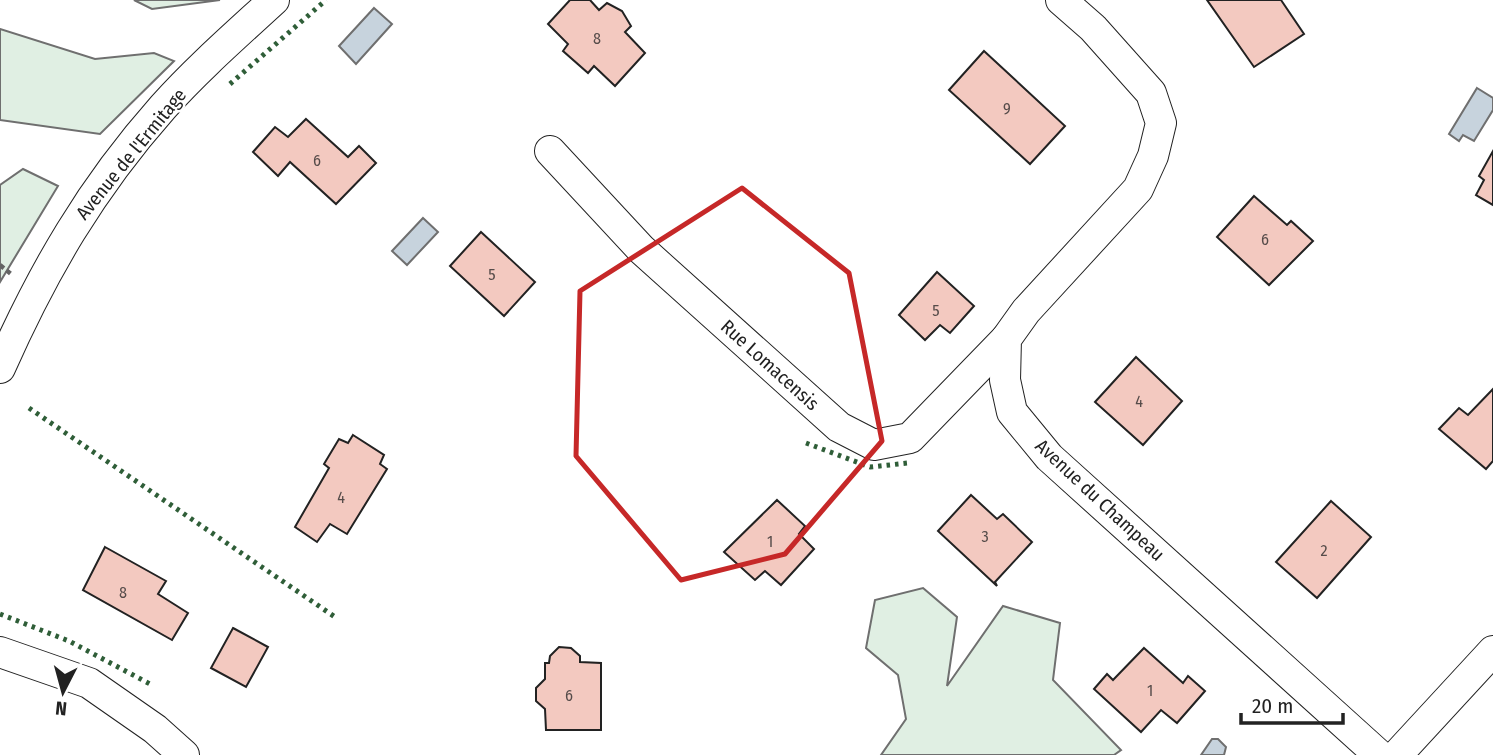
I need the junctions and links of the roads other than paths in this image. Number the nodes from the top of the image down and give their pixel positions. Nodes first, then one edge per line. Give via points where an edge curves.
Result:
1 (274, 0) edge
2 (1061, 0) edge
3 (550, 151) dead end
4 (1006, 339) junction
5 (0, 368) edge
6 (1493, 651) edge
7 (0, 652) edge
8 (184, 755) edge
9 (1379, 755) edge
10 (1397, 755) edge

1 - 5 street, Avenue de l'Ermitage via 163,107 85,206 34,292
2 - 4 street via 1093,28 1151,93 1161,123 1138,189
3 - 4 street, Rue Lomacensis via 651,258 839,427 874,444 910,438
4 - 9 street, Avenue du Champeau via 1005,380 1012,412 1049,457
6 - 10 street
7 - 8 street via 89,682

